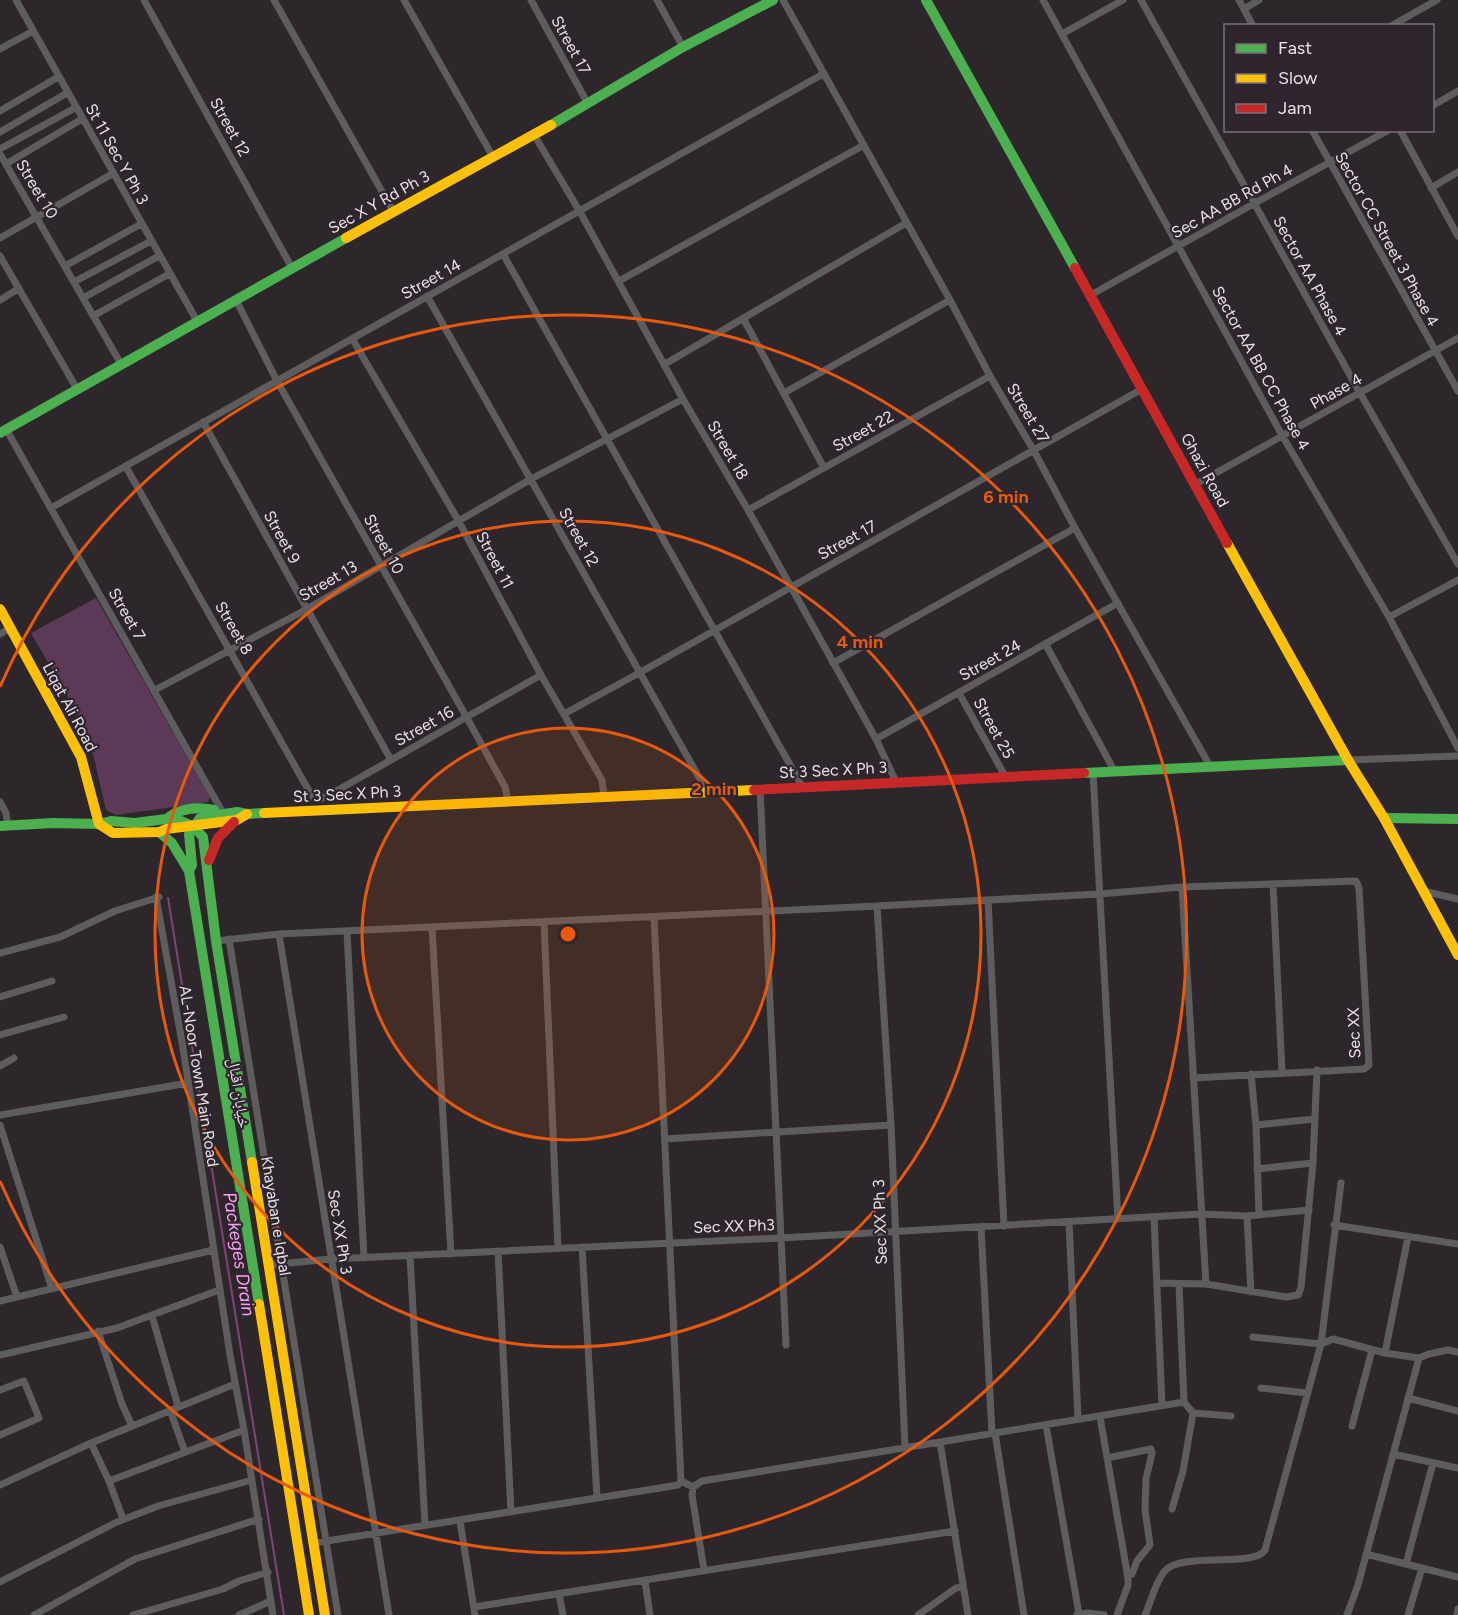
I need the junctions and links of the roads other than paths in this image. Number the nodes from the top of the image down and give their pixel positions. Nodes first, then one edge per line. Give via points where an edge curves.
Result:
1 (16, 0) edge
2 (144, 0) edge
3 (274, 0) edge
4 (404, 0) edge
5 (531, 0) edge
6 (657, 0) edge
7 (773, 0) edge
8 (783, 0) edge
9 (926, 0) edge
10 (1043, 0) edge
11 (1124, 0) edge
12 (1141, 0) edge
13 (1239, 0) edge
14 (1259, 0) edge
15 (1437, 0) edge
16 (1244, 9) junction
17 (1252, 24) edge
18 (1395, 24) edge
19 (33, 31) junction
20 (1062, 34) junction
21 (683, 47) junction
22 (0, 49) edge
23 (823, 74) junction
24 (58, 77) junction
25 (1458, 91) edge
26 (67, 93) junction
27 (588, 104) junction
28 (1434, 105) edge
29 (75, 108) junction
30 (0, 111) edge
31 (82, 119) junction
32 (0, 132) edge
33 (1313, 132) edge
34 (1385, 132) edge
35 (1401, 132) edge
36 (533, 134) junction
37 (864, 145) junction
38 (0, 148) edge
39 (0, 154) edge
40 (493, 157) junction
41 (1330, 163) junction
42 (6, 164) junction
43 (1458, 172) edge
44 (112, 174) junction
45 (1431, 188) junction
46 (1255, 203) junction
47 (393, 211) junction
48 (580, 212) junction
49 (38, 217) junction
50 (906, 223) junction
51 (141, 224) junction
52 (1458, 236) edge
53 (0, 238) edge
54 (151, 241) junction
55 (1178, 246) junction
56 (503, 254) junction
57 (0, 256) edge
58 (159, 256) junction
59 (66, 266) junction
60 (292, 267) junction
61 (169, 274) junction
62 (619, 281) junction
63 (74, 282) junction
64 (18, 289) junction
65 (428, 296) junction
66 (1089, 296) junction
67 (83, 298) junction
68 (0, 300) edge
69 (236, 300) junction
70 (950, 300) junction
71 (93, 316) junction
72 (743, 318) junction
73 (197, 321) junction
74 (1458, 338) edge
75 (353, 339) junction
76 (1435, 351) junction
77 (121, 364) junction
78 (665, 364) junction
79 (990, 376) junction
80 (278, 381) junction
81 (76, 389) junction
82 (1142, 389) junction
83 (1458, 391) edge
84 (784, 393) junction
85 (1360, 393) junction
86 (683, 399) junction
87 (202, 422) junction
88 (3, 431) edge
89 (1283, 436) junction
90 (607, 439) junction
91 (1035, 451) junction
92 (126, 467) junction
93 (824, 468) junction
94 (531, 478) junction
95 (1196, 484) junction
96 (51, 508) junction
97 (748, 510) junction
98 (458, 520) junction
99 (1075, 528) junction
100 (1458, 564) edge
101 (381, 566) junction
102 (1458, 580) edge
103 (790, 587) junction
104 (1118, 603) junction
105 (0, 609) edge
106 (307, 609) junction
107 (1389, 617) junction
108 (11, 628) junction
109 (715, 630) junction
110 (0, 634) edge
111 (1046, 645) junction
112 (231, 650) junction
113 (833, 663) junction
114 (639, 673) junction
115 (541, 675) junction
116 (155, 690) junction
117 (959, 693) junction
118 (564, 714) junction
119 (467, 718) junction
120 (876, 739) junction
121 (1458, 748) edge
122 (1458, 756) edge
123 (391, 760) junction
124 (1348, 760) junction
125 (1210, 766) junction
126 (1115, 772) junction
127 (1093, 773) junction
128 (1005, 776) junction
129 (896, 782) junction
130 (802, 786) junction
131 (760, 789) junction
132 (702, 792) junction
133 (604, 797) junction
134 (320, 799) junction
135 (508, 801) junction
136 (0, 802) edge
137 (321, 811) junction
138 (222, 813) junction
139 (247, 814) junction
140 (1384, 818) junction
141 (167, 819) junction
142 (1458, 819) edge
143 (237, 820) junction
144 (99, 824) junction
145 (4, 826) edge
146 (193, 826) junction
147 (159, 832) junction
148 (207, 867) junction
149 (189, 871) junction
150 (1273, 884) junction
151 (1182, 887) junction
152 (1423, 891) junction
153 (1099, 894) junction
154 (1458, 899) edge
155 (988, 900) junction
156 (877, 906) junction
157 (766, 911) junction
158 (654, 916) junction
159 (544, 922) junction
160 (432, 927) junction
161 (347, 932) junction
162 (279, 934) junction
163 (1453, 938) edge
164 (229, 939) junction
165 (216, 940) junction
166 (0, 953) edge
167 (1458, 955) edge
168 (52, 981) dead end
169 (0, 997) edge
170 (64, 1017) dead end
171 (0, 1035) edge
172 (14, 1058) dead end
173 (0, 1065) edge
174 (1317, 1070) junction
175 (1282, 1072) junction
176 (1251, 1074) junction
177 (1193, 1078) junction
178 (188, 1083) junction
179 (0, 1115) edge
180 (1315, 1119) junction
181 (0, 1125) edge
182 (891, 1125) junction
183 (1256, 1125) junction
184 (776, 1133) junction
185 (665, 1139) junction
186 (1313, 1163) junction
187 (1257, 1169) junction
188 (1341, 1183) dead end
189 (1310, 1210) junction
190 (1259, 1214) junction
191 (1201, 1215) junction
192 (1247, 1216) junction
193 (1154, 1217) junction
194 (1118, 1219) junction
195 (1069, 1222) junction
196 (1334, 1225) junction
197 (1004, 1226) junction
198 (981, 1227) junction
199 (894, 1232) junction
200 (1408, 1237) junction
201 (781, 1238) junction
202 (670, 1242) junction
203 (1458, 1244) edge
204 (0, 1247) edge
205 (582, 1247) junction
206 (558, 1248) junction
207 (213, 1250) junction
208 (498, 1251) junction
209 (451, 1254) junction
210 (410, 1256) junction
211 (364, 1258) junction
212 (331, 1259) junction
213 (282, 1263) junction
214 (269, 1265) junction
215 (1157, 1283) junction
216 (1206, 1284) junction
217 (1179, 1285) junction
218 (52, 1289) junction
219 (219, 1290) junction
220 (1251, 1292) junction
221 (17, 1297) junction
222 (0, 1301) edge
223 (152, 1316) junction
224 (98, 1331) junction
225 (1253, 1337) dead end
226 (1321, 1344) junction
227 (786, 1345) dead end
228 (1372, 1350) junction
229 (1458, 1352) edge
230 (1384, 1353) junction
231 (0, 1355) edge
232 (1419, 1358) junction
233 (287, 1377) junction
234 (270, 1379) junction
235 (236, 1384) junction
236 (1260, 1388) dead end
237 (0, 1390) edge
238 (1308, 1393) junction
239 (1408, 1398) junction
240 (1184, 1402) junction
241 (1162, 1405) junction
242 (178, 1406) junction
243 (170, 1410) junction
244 (1458, 1411) edge
245 (1193, 1413) junction
246 (1231, 1416) dead end
247 (1100, 1417) junction
248 (1078, 1419) junction
249 (1047, 1425) junction
250 (132, 1426) junction
251 (1352, 1426) dead end
252 (244, 1430) junction
253 (994, 1433) junction
254 (0, 1435) edge
255 (940, 1442) junction
256 (91, 1443) junction
257 (905, 1448) junction
258 (185, 1452) junction
259 (1393, 1454) junction
260 (1107, 1458) junction
261 (1433, 1463) junction
262 (1458, 1468) edge
263 (252, 1480) junction
264 (109, 1481) junction
265 (681, 1481) junction
266 (0, 1485) edge
267 (693, 1487) junction
268 (597, 1497) junction
269 (1172, 1509) dead end
270 (511, 1512) junction
271 (123, 1519) junction
272 (259, 1519) junction
273 (460, 1521) junction
274 (425, 1525) junction
275 (955, 1531) junction
276 (375, 1533) junction
277 (326, 1541) junction
278 (314, 1543) junction
279 (1366, 1554) junction
280 (1406, 1564) junction
281 (1422, 1568) junction
282 (704, 1570) junction
283 (268, 1572) junction
284 (1127, 1575) junction
285 (1458, 1577) edge
286 (0, 1581) edge
287 (645, 1581) junction
288 (963, 1587) junction
289 (559, 1594) junction
290 (271, 1601) junction
291 (474, 1607) junction
292 (1458, 1609) edge
293 (34, 1615) edge
294 (133, 1615) edge
295 (239, 1615) edge
296 (273, 1615) edge
297 (309, 1615) edge
298 (325, 1615) edge
299 (338, 1615) edge
300 (388, 1615) edge
301 (475, 1615) edge
302 (563, 1615) edge
303 (650, 1615) edge
304 (918, 1615) edge
305 (968, 1615) edge
306 (1024, 1615) edge
307 (1078, 1615) edge
308 (1104, 1615) edge
309 (1117, 1615) edge
310 (1145, 1615) edge
311 (1347, 1615) edge
312 (1408, 1615) edge
313 (1456, 1615) edge

1 - 19 street, St 11 Sec Y Ph 3
2 - 60 street, Street 12
3 - 47 street
4 - 40 street
5 - 27 street, Street 17
6 - 21 street
7 - 21 main road, Sec X Y Rd Ph 3
8 - 23 street, Street 27
9 - 66 main road, Ghazi Road
10 - 20 street, Sector AA BB CC Phase 4
11 - 20 street
12 - 46 street, Sector AA Phase 4
13 - 16 street
14 - 16 street
15 - 18 street
16 - 17 street
19 - 22 street
19 - 24 street, St 11 Sec Y Ph 3
20 - 55 street, Sector AA BB CC Phase 4
21 - 27 main road, Sec X Y Rd Ph 3
23 - 37 street, Street 27
23 - 48 street, Street 14
24 - 26 street, St 11 Sec Y Ph 3
24 - 30 street
25 - 28 street
26 - 29 street, St 11 Sec Y Ph 3
26 - 32 street
27 - 36 main road, Sec X Y Rd Ph 3
29 - 31 street, St 11 Sec Y Ph 3
29 - 38 street
31 - 42 street
31 - 44 street, St 11 Sec Y Ph 3
33 - 41 street, Sector CC Street 3 Phase 4
34 - 41 street, Sec AA BB Rd Ph 4
35 - 45 street
36 - 40 main road, Sec X Y Rd Ph 3
36 - 48 street, Street 18
37 - 50 street, Street 27
37 - 62 street
39 - 42 street, Street 10
40 - 47 main road, Sec X Y Rd Ph 3
41 - 46 street, Sec AA BB Rd Ph 4
41 - 76 street, Sector CC Street 3 Phase 4
42 - 49 street, Street 10
43 - 45 street
44 - 49 street
44 - 51 street, St 11 Sec Y Ph 3
45 - 52 street
46 - 55 street, Sec AA BB Rd Ph 4
46 - 85 street, Sector AA Phase 4
47 - 60 main road, Sec X Y Rd Ph 3
48 - 56 street, Street 14
48 - 62 street, Street 18
49 - 53 street
49 - 59 street, Street 10
50 - 70 street, Street 27
50 - 72 street
51 - 54 street, St 11 Sec Y Ph 3
51 - 59 street
54 - 58 street, St 11 Sec Y Ph 3
54 - 63 street
55 - 66 street, Sec AA BB Rd Ph 4
55 - 89 street, Sector AA BB CC Phase 4
56 - 65 street, Street 14
56 - 90 street
57 - 64 street
58 - 61 street, St 11 Sec Y Ph 3
58 - 67 street
59 - 63 street, Street 10
60 - 69 main road, Sec X Y Rd Ph 3
61 - 71 street
61 - 73 street, St 11 Sec Y Ph 3
62 - 78 street, Street 18
63 - 67 street, Street 10
64 - 68 street
64 - 81 street
65 - 75 street, Street 14
65 - 94 street, Street 12
66 - 82 main road, Ghazi Road
67 - 71 street, Street 10
69 - 73 main road, Sec X Y Rd Ph 3
69 - 80 street, Street 10
70 - 79 street, Street 27
70 - 84 street
71 - 77 street, Street 10
72 - 78 street
72 - 84 street
73 - 77 main road, Sec X Y Rd Ph 3
74 - 76 street, Phase 4
75 - 80 street, Street 14
75 - 98 street, Street 11
76 - 83 street, Sector CC Street 3 Phase 4
76 - 85 street, Phase 4
77 - 81 main road, Sec X Y Rd Ph 3
78 - 86 street, Street 18
79 - 91 street, Street 27
79 - 93 street, Street 22
80 - 87 street, Street 14
80 - 101 street, Street 10
81 - 88 main road, Sec X Y Rd Ph 3
82 - 91 street, Street 17
82 - 95 main road, Ghazi Road
84 - 93 street
85 - 89 street, Phase 4
85 - 100 street, Sector AA Phase 4
86 - 90 street, Street 13
86 - 97 street, Street 18
87 - 92 street, Street 14
87 - 106 street, Street 9
88 - 96 street, Street 7
89 - 95 street, Phase 4
89 - 107 street, Sector AA BB CC Phase 4
90 - 94 street, Street 13
90 - 109 street
91 - 99 street, Street 27
91 - 103 street, Street 17
92 - 96 street, Street 14
92 - 112 street, Street 8
93 - 97 street, Street 22
94 - 98 street, Street 13
94 - 114 street, Street 12
95 - 124 main road, Ghazi Road
96 - 116 street, Street 7
97 - 103 street, Street 18
98 - 101 street, Street 13
98 - 115 street, Street 11
99 - 104 street, Street 27
99 - 113 street
101 - 106 street, Street 13
101 - 119 street, Street 10
102 - 107 street
103 - 109 street, Street 17
103 - 113 street, Street 18
104 - 111 street, Street 24
104 - 125 street, Street 27
105 - 108 main road, Liqat Ali Road
106 - 112 street, Street 13
106 - 123 street, Street 9
107 - 121 street, Sector AA BB CC Phase 4
108 - 110 street
108 - 144 main road, Liqat Ali Road via 81,757
109 - 114 street, Street 17
109 - 130 street
111 - 117 street, Street 24
111 - 126 street
112 - 116 street, Street 13
112 - 134 street, Street 8 via 309,791
113 - 120 street, Street 18
114 - 118 street, Street 17
114 - 132 street, Street 12 via 700,779
115 - 118 street, Street 11
115 - 119 street, Street 16
116 - 138 street, Street 7
117 - 120 street, Street 24
117 - 128 street, Street 25
118 - 133 street, Street 11 via 602,780
119 - 123 street, Street 16
119 - 135 street, Street 10 via 505,787
120 - 129 street, Street 18
122 - 124 street
123 - 134 street, Street 16
124 - 125 main road, St 3 Sec X Ph 3
124 - 140 main road, Ghazi Road
125 - 126 main road, St 3 Sec X Ph 3
126 - 127 main road, St 3 Sec X Ph 3
127 - 128 main road, St 3 Sec X Ph 3
127 - 153 street
128 - 129 main road, St 3 Sec X Ph 3
129 - 130 main road, St 3 Sec X Ph 3
130 - 131 main road, St 3 Sec X Ph 3
131 - 132 main road, St 3 Sec X Ph 3
131 - 157 street
132 - 133 main road, St 3 Sec X Ph 3
133 - 135 main road, St 3 Sec X Ph 3
134 - 137 street
135 - 137 main road, St 3 Sec X Ph 3
136 - 145 street via 6,813
137 - 139 main road, St 3 Sec X Ph 3
138 - 139 main road, St 3 Sec X Ph 3
138 - 141 main road via 202,809 173,813
138 - 146 main road, St 3 Sec X Ph 3 via 204,816
139 - 143 main road, St 3 Sec X Ph 3
140 - 142 main road
140 - 152 main road, Ghazi Road
141 - 144 main road
141 - 146 main road via 176,818
143 - 146 main road, St 3 Sec X Ph 3
143 - 148 main road via 218,836
144 - 145 main road
144 - 147 main road via 114,833
146 - 147 main road
146 - 148 main road, Khayaban e Iqbal via 203,837
146 - 149 main road, خیابان اقبال via 188,837 192,865
147 - 149 main road via 178,850
148 - 165 main road, Khayaban e Iqbal
149 - 234 main road, خیابان اقبال
150 - 151 street
150 - 174 street, Sec XX via 1350,880 1356,881 1359,888 1369,1065 1364,1069
150 - 175 street
151 - 153 street
151 - 177 street
152 - 154 street
152 - 163 main road, Ghazi Road
153 - 155 street
153 - 194 street
155 - 156 street
155 - 197 street
156 - 157 street
156 - 182 street, Sec XX Ph 3
157 - 158 street
157 - 184 street
158 - 159 street
158 - 185 street
159 - 160 street
159 - 206 street
160 - 161 street
160 - 209 street
161 - 162 street
161 - 211 street, Sec XX Ph 3
162 - 164 street
162 - 212 street, Sec XX Ph 3
163 - 167 main road, Ghazi Road
164 - 165 street
164 - 213 street
165 - 214 main road, Khayaban e Iqbal
166 - 178 street, AL-Noor Town Main Road via 60,937 115,911 158,897
168 - 169 street
170 - 171 street
172 - 173 street
174 - 175 street, Sec XX
174 - 180 street
175 - 176 street, Sec XX
176 - 177 street, Sec XX
176 - 183 street
177 - 191 street
178 - 179 street
178 - 207 street, AL-Noor Town Main Road
180 - 183 street
180 - 186 street
181 - 218 street
182 - 184 street
182 - 199 street, Sec XX Ph 3
183 - 187 street
184 - 185 street
184 - 201 street
185 - 202 street
186 - 187 street
186 - 189 street
187 - 190 street
188 - 196 street
189 - 190 street, Sec XX Ph3
189 - 220 street via 1298,1295
190 - 192 street, Sec XX Ph3
191 - 192 street, Sec XX Ph3
191 - 193 street, Sec XX Ph3
191 - 216 street
192 - 220 street
193 - 194 street, Sec XX Ph3
193 - 215 street
194 - 195 street, Sec XX Ph3
195 - 197 street, Sec XX Ph3
195 - 248 street
196 - 200 street
196 - 226 street
197 - 198 street, Sec XX Ph3
198 - 199 street, Sec XX Ph3
198 - 253 street
199 - 201 street, Sec XX Ph3
199 - 257 street, Sec XX Ph 3
200 - 203 street
200 - 230 street
201 - 202 street, Sec XX Ph3
201 - 227 street
202 - 205 street, Sec XX Ph3
202 - 265 street
204 - 221 street
205 - 206 street, Sec XX Ph3
205 - 268 street
206 - 208 street, Sec XX Ph3
207 - 218 street
207 - 219 street, AL-Noor Town Main Road
208 - 209 street, Sec XX Ph3
208 - 270 street
209 - 210 street, Sec XX Ph3
210 - 211 street, Sec XX Ph3
210 - 274 street
211 - 212 street, Sec XX Ph3
212 - 213 street, Sec XX Ph3
212 - 276 street, Sec XX Ph 3
213 - 214 street, Sec XX Ph3
213 - 277 street
214 - 233 main road, Khayaban e Iqbal
215 - 217 street
215 - 241 street
216 - 217 street
216 - 220 street
217 - 240 street
218 - 221 street
219 - 223 street
219 - 235 street, AL-Noor Town Main Road
221 - 222 street
223 - 224 street
223 - 242 street
224 - 231 street
224 - 250 street
225 - 226 street
226 - 228 street via 1333,1339
226 - 238 street
228 - 230 street
228 - 251 street
229 - 232 street via 1448,1350
230 - 232 street
232 - 239 street
233 - 234 main road
233 - 278 main road, Khayaban e Iqbal
234 - 297 main road, خیابان اقبال
235 - 242 street
235 - 252 street, AL-Noor Town Main Road
236 - 238 street
237 - 254 street via 24,1381 39,1418
238 - 310 street via 1263,1555 1170,1566 1163,1572
239 - 244 street
239 - 259 street
240 - 241 street
240 - 245 street
241 - 247 street
242 - 243 street
243 - 250 street
243 - 258 street
245 - 246 street
245 - 269 street
247 - 248 street
247 - 260 street
248 - 249 street
249 - 253 street
249 - 307 street
250 - 256 street
252 - 258 street
252 - 263 street, AL-Noor Town Main Road
253 - 255 street
253 - 306 street
255 - 257 street
255 - 275 street
256 - 264 street
256 - 266 street
257 - 267 street via 702,1482
258 - 264 street
259 - 261 street
259 - 279 street
260 - 284 street
260 - 284 street via 1151,1449 1152,1453 1145,1510 1150,1545 1132,1574
261 - 262 street
261 - 280 street
263 - 271 street
263 - 272 street, AL-Noor Town Main Road
264 - 271 street
265 - 267 street
265 - 268 street via 678,1485
267 - 282 street
268 - 270 street
270 - 273 street
271 - 286 street
272 - 283 street, AL-Noor Town Main Road
272 - 293 street via 135,1558
273 - 274 street
273 - 291 street
274 - 276 street
275 - 282 street
275 - 288 street
276 - 277 street
276 - 300 street, Sec XX Ph 3
277 - 278 street
277 - 299 street
278 - 298 main road, Khayaban e Iqbal
279 - 280 street
279 - 311 street
280 - 281 street
281 - 285 street
281 - 312 street
282 - 287 street
283 - 290 street, AL-Noor Town Main Road
283 - 294 street
284 - 309 street via 1128,1585
287 - 289 street
287 - 303 street
288 - 304 street
288 - 305 street
289 - 291 street
289 - 302 street
290 - 295 street
290 - 296 street, AL-Noor Town Main Road
291 - 301 street
292 - 313 street
307 - 308 street

